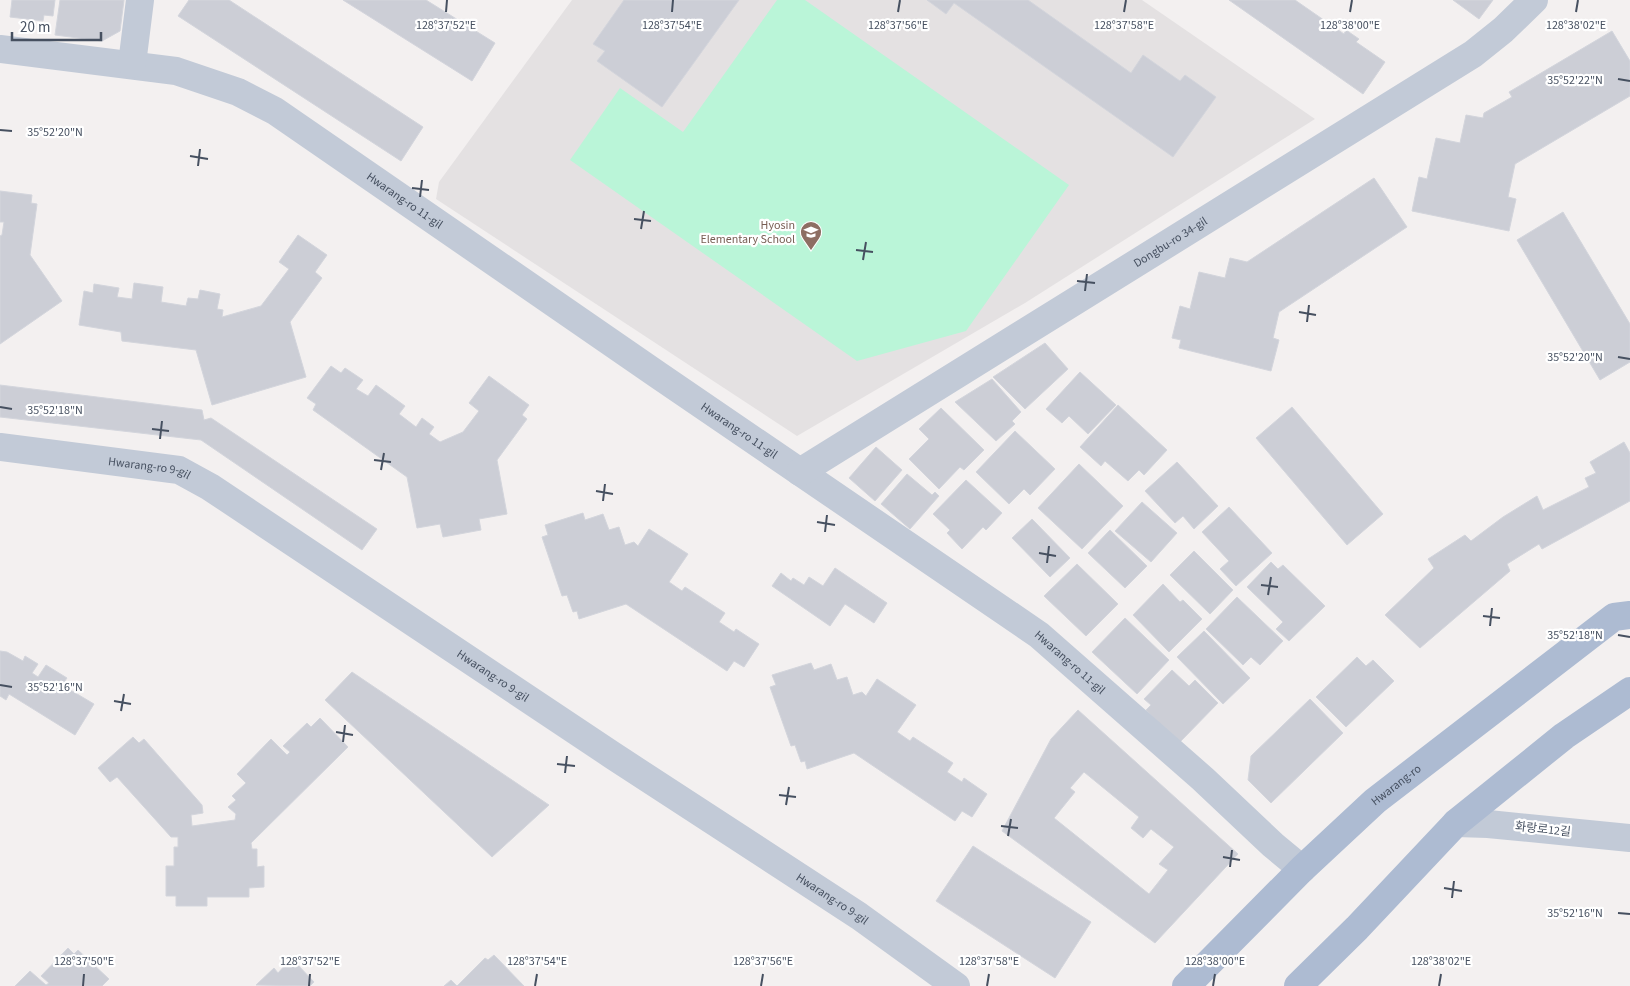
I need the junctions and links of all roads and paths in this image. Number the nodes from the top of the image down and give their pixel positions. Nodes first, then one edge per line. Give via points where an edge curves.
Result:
1 (140, 0) edge
2 (1534, 0) edge
3 (0, 49) edge
4 (132, 64) junction
5 (0, 447) edge
6 (800, 472) junction
7 (1630, 615) edge
8 (1630, 691) edge
9 (1456, 822) junction
10 (1630, 838) edge
11 (1302, 869) junction
12 (956, 986) edge
13 (1186, 986) edge
14 (1298, 986) edge

1 - 4 street
2 - 6 street, Dongbu-ro 34-gil via 1473,54
3 - 4 street, Hwarang-ro 11-gil
4 - 6 street, Hwarang-ro 11-gil via 176,70 238,92 275,111
5 - 12 street, Hwarang-ro 9-gil via 179,470 210,487 859,916
6 - 11 street, Hwarang-ro 11-gil via 1039,635
7 - 11 main road, Hwarang-ro via 1614,617 1375,801
8 - 9 main road via 1564,736
9 - 10 street, 화랑로12길
9 - 14 main road
11 - 13 main road, Hwarang-ro

